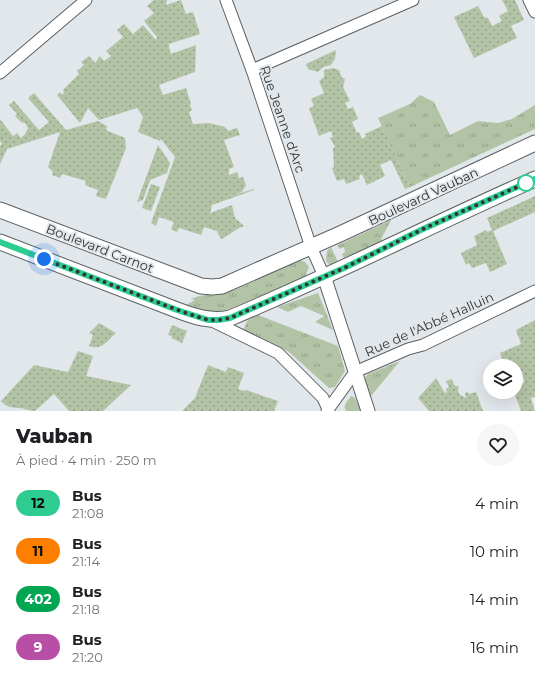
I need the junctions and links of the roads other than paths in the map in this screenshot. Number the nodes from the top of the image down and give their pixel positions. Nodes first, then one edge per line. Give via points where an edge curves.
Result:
1 (86, 0) edge
2 (226, 0) edge
3 (413, 0) edge
4 (529, 0) edge
5 (535, 12) edge
6 (252, 70) junction
7 (0, 73) edge
8 (535, 143) edge
9 (535, 179) edge
10 (0, 210) edge
11 (0, 242) edge
12 (304, 249) junction
13 (324, 276) junction
14 (201, 286) joint
15 (535, 291) edge
16 (208, 320) junction
17 (356, 372) junction
18 (329, 410) edge
19 (368, 411) edge

1 - 7 street
2 - 6 street, Rue Jeanne d'Arc
3 - 6 street
4 - 5 street
6 - 12 street, Rue Jeanne d'Arc
8 - 12 main road, Boulevard Vauban
9 - 13 main road
10 - 14 main road, Boulevard Carnot
11 - 16 main road
12 - 13 street, Rue Jeanne d'Arc
12 - 14 main road, Boulevard Vauban via 222,286
13 - 16 main road via 230,318
13 - 17 street
15 - 17 street, Rue de l'Abbé Halluin via 423,345
16 - 18 street via 278,353 323,398
17 - 18 street
17 - 19 street

